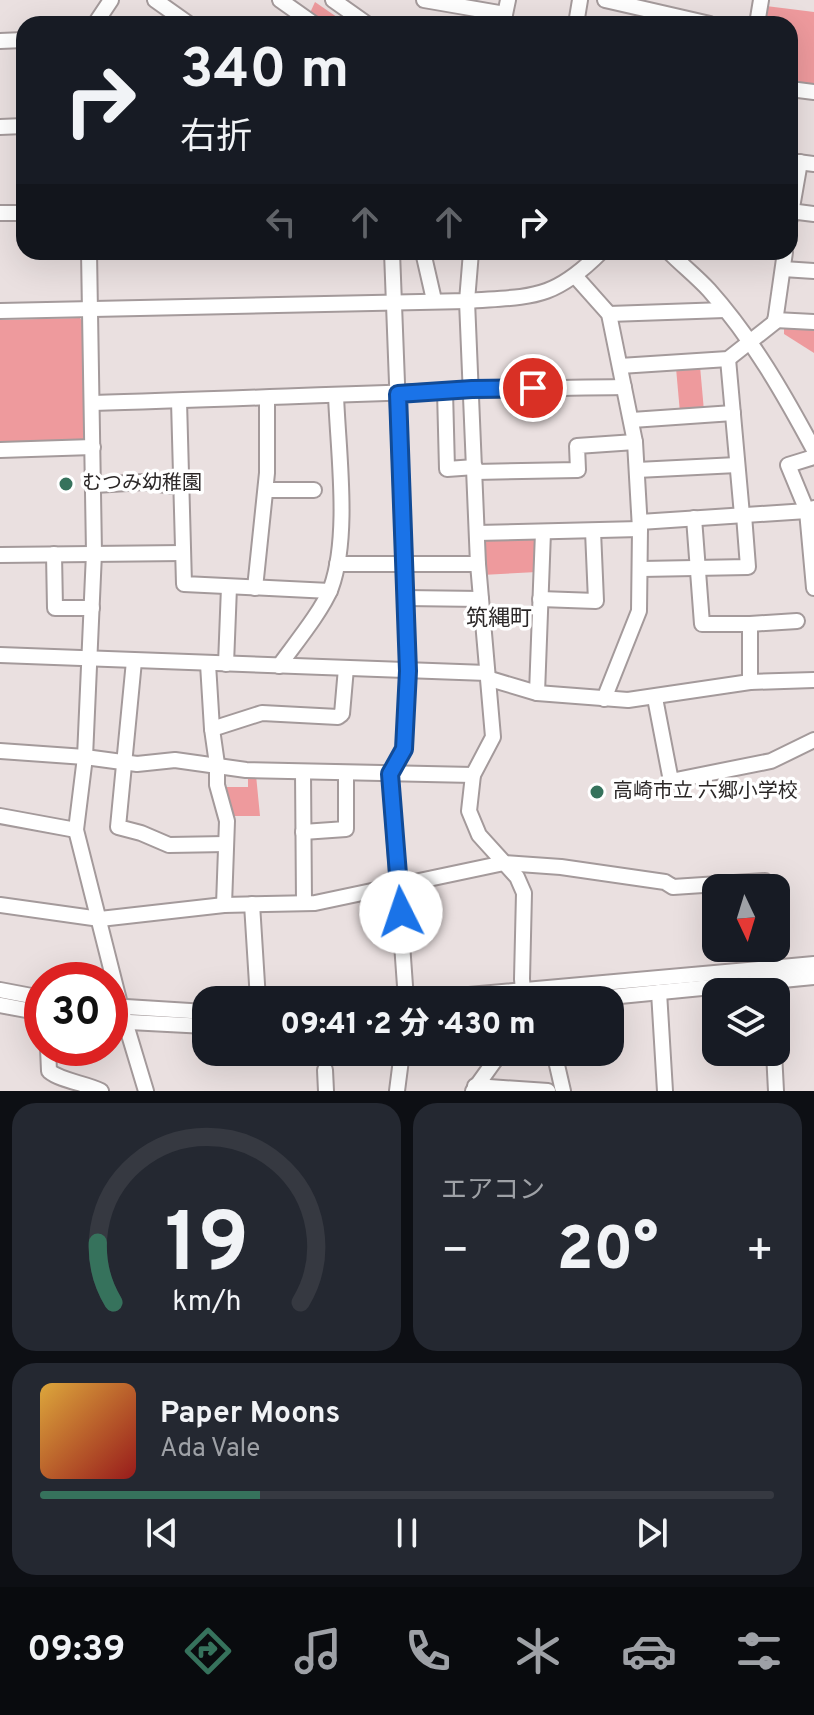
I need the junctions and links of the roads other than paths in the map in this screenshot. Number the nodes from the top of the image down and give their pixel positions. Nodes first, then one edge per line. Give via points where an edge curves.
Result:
1 (155, 0) edge
2 (280, 0) edge
3 (308, 0) edge
4 (333, 0) edge
5 (424, 0) edge
6 (605, 0) edge
7 (298, 13) junction
8 (505, 13) edge
9 (177, 16) edge
10 (302, 16) edge
11 (356, 16) edge
12 (675, 16) edge
13 (89, 260) edge
14 (392, 260) edge
15 (425, 260) edge
16 (470, 260) edge
17 (593, 260) edge
18 (677, 260) edge
19 (784, 260) edge
20 (783, 269) junction
21 (814, 271) edge
22 (576, 277) junction
23 (434, 300) junction
24 (467, 301) junction
25 (395, 302) junction
26 (90, 309) junction
27 (725, 310) junction
28 (0, 311) edge
29 (609, 314) junction
30 (775, 320) junction
31 (814, 322) edge
32 (750, 342) junction
33 (728, 359) junction
34 (620, 366) junction
35 (624, 387) junction
36 (472, 389) junction
37 (445, 391) junction
38 (398, 394) junction
39 (336, 395) junction
40 (267, 398) junction
41 (179, 401) junction
42 (93, 403) junction
43 (733, 413) junction
44 (814, 419) edge
45 (632, 420) junction
46 (798, 420) junction
47 (635, 442) junction
48 (93, 447) junction
49 (0, 450) edge
50 (814, 450) edge
51 (814, 457) edge
52 (737, 465) junction
53 (475, 470) junction
54 (637, 470) junction
55 (95, 485) junction
56 (181, 487) junction
57 (266, 490) junction
58 (314, 490) dead end
59 (811, 509) edge
60 (743, 515) junction
61 (694, 518) junction
62 (640, 526) junction
63 (593, 531) junction
64 (543, 532) junction
65 (477, 533) junction
66 (94, 553) junction
67 (183, 553) junction
68 (54, 554) junction
69 (0, 555) edge
70 (337, 564) junction
71 (404, 564) junction
72 (478, 564) junction
73 (641, 569) junction
74 (697, 570) junction
75 (229, 587) junction
76 (255, 588) junction
77 (814, 588) edge
78 (330, 591) junction
79 (405, 598) junction
80 (481, 599) junction
81 (540, 599) junction
82 (92, 608) junction
83 (797, 621) dead end
84 (750, 624) junction
85 (0, 655) edge
86 (90, 660) junction
87 (134, 661) junction
88 (208, 664) junction
89 (226, 664) junction
90 (279, 666) junction
91 (346, 668) junction
92 (408, 671) junction
93 (488, 676) junction
94 (814, 680) edge
95 (750, 682) junction
96 (537, 693) junction
97 (655, 698) junction
98 (604, 699) junction
99 (212, 729) junction
100 (814, 740) edge
101 (0, 751) edge
102 (85, 757) junction
103 (124, 762) junction
104 (217, 764) junction
105 (303, 772) junction
106 (346, 773) junction
107 (390, 774) junction
108 (473, 775) junction
109 (0, 816) edge
110 (76, 830) junction
111 (303, 832) junction
112 (226, 844) junction
113 (504, 863) junction
114 (702, 885) edge
115 (400, 887) junction
116 (304, 903) junction
117 (252, 904) junction
118 (0, 905) edge
119 (224, 905) junction
120 (100, 919) junction
121 (107, 962) edge
122 (814, 964) edge
123 (814, 977) edge
124 (777, 978) edge
125 (790, 979) edge
126 (702, 985) edge
127 (257, 986) edge
128 (405, 986) edge
129 (526, 986) edge
130 (702, 988) edge
131 (624, 989) edge
132 (0, 990) edge
133 (659, 992) junction
134 (24, 995) edge
135 (624, 996) edge
136 (0, 1005) edge
137 (128, 1008) edge
138 (24, 1010) edge
139 (192, 1011) edge
140 (128, 1023) edge
141 (192, 1025) edge
142 (128, 1027) edge
143 (49, 1066) edge
144 (400, 1066) edge
145 (490, 1066) edge
146 (557, 1066) edge
147 (775, 1066) edge
148 (325, 1070) dead end
149 (474, 1088) edge
150 (95, 1090) edge
151 (146, 1091) edge
152 (326, 1091) edge
153 (397, 1091) edge
154 (548, 1091) edge
155 (563, 1091) edge
156 (665, 1091) edge
157 (776, 1091) edge

1 - 9 street
2 - 7 street
3 - 7 street
4 - 11 street
5 - 8 street
6 - 12 street
7 - 10 street
13 - 26 street
14 - 25 street
15 - 23 street
16 - 24 street
17 - 22 street
18 - 27 street
19 - 20 street
20 - 21 street
20 - 30 street
22 - 24 street via 534,296
22 - 29 street
23 - 24 street
23 - 25 street
24 - 36 street
25 - 26 street
25 - 38 street
26 - 28 street
26 - 42 street
27 - 29 street
27 - 32 street
29 - 34 street
30 - 31 street
30 - 32 street
32 - 33 street
32 - 46 street
33 - 34 street
33 - 43 street
34 - 35 street
35 - 36 street
35 - 45 street
36 - 37 street
36 - 53 street
37 - 38 street
37 - 53 street via 447,469
38 - 39 street
38 - 71 street
39 - 40 street
39 - 70 street via 341,526
40 - 41 street
40 - 57 street
41 - 42 street
41 - 56 street
42 - 48 street
43 - 45 street
43 - 52 street
44 - 46 street
45 - 47 street
46 - 50 street
47 - 53 street via 577,446 578,470
47 - 54 street
48 - 49 street
48 - 55 street
51 - 59 street via 788,465
52 - 54 street
52 - 60 street
53 - 65 street
54 - 62 street
55 - 56 street via 144,482
55 - 66 street
56 - 67 street
57 - 58 street
57 - 76 street
59 - 60 street
59 - 77 street
60 - 61 street
60 - 74 street via 748,567
61 - 62 street
61 - 74 street
62 - 63 street
62 - 73 street
63 - 64 street
63 - 81 street via 596,601
64 - 65 street
64 - 81 street
65 - 72 street
66 - 67 street
66 - 68 street
66 - 82 street
67 - 75 street via 184,584
68 - 69 street
68 - 82 street via 55,608
70 - 71 street
70 - 78 street
71 - 72 street
71 - 79 street
72 - 80 street
73 - 74 street
73 - 98 street via 639,611
74 - 84 street via 702,624
75 - 76 street
75 - 89 street
76 - 78 street
78 - 90 street
79 - 80 street
79 - 92 street
80 - 93 street
81 - 96 street
82 - 86 street
83 - 84 street
84 - 95 street
85 - 86 street
86 - 87 street
86 - 102 street
87 - 88 street
87 - 103 street
88 - 89 street
88 - 99 street
89 - 90 street
90 - 91 street
91 - 92 street
91 - 99 street via 338,717 262,713
92 - 93 street
92 - 107 street via 404,749
93 - 96 street
93 - 108 street via 493,737
94 - 95 street
95 - 97 street
96 - 98 street
97 - 98 street
97 - 100 street via 671,781 771,761
99 - 104 street
101 - 102 street
102 - 103 street
102 - 110 street
103 - 104 street
103 - 112 street via 118,827 169,845
104 - 105 street
104 - 112 street
105 - 106 street
105 - 111 street
106 - 107 street
106 - 111 street via 346,829
107 - 108 street
107 - 115 street
108 - 113 street via 469,811 479,835
109 - 110 street
110 - 120 street
111 - 116 street
112 - 119 street
113 - 114 street via 561,867 673,887
113 - 115 street
113 - 129 street via 524,893
115 - 116 street
115 - 128 street
116 - 117 street
117 - 119 street
117 - 127 street
118 - 120 street
119 - 120 street
120 - 121 street
122 - 124 street
123 - 125 street
126 - 131 street
130 - 133 street
132 - 134 street
133 - 135 street
133 - 156 street
136 - 138 street
137 - 139 street
140 - 141 street
142 - 151 street
143 - 150 street via 55,1076
144 - 153 street
145 - 149 street
146 - 155 street
147 - 157 street
148 - 152 street
149 - 154 street

